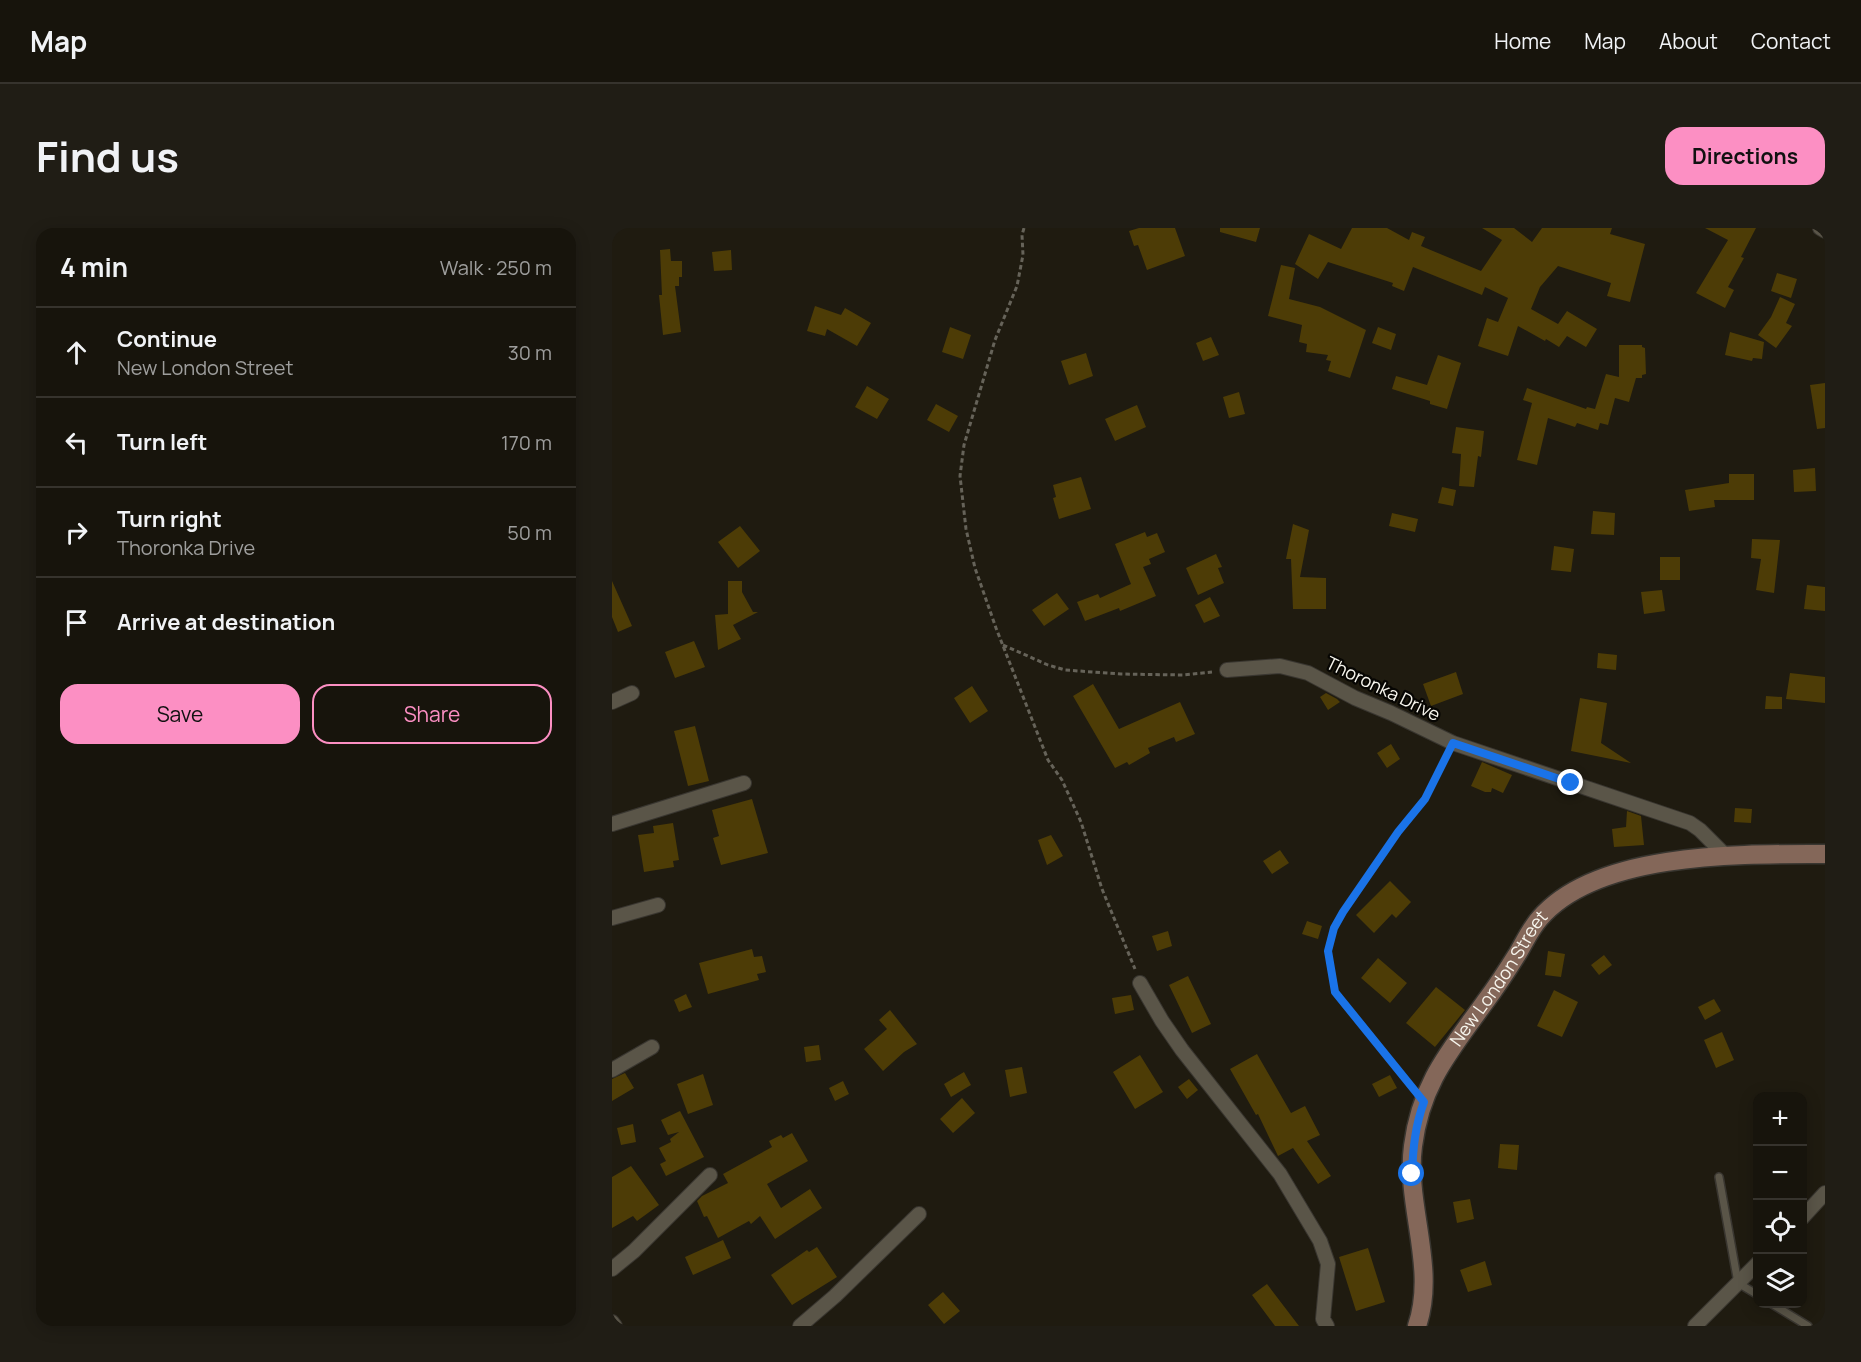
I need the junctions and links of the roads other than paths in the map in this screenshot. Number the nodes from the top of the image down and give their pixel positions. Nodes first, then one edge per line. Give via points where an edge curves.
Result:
1 (1820, 228) edge
2 (1825, 231) edge
3 (1227, 670) road end
4 (632, 693) dead end
5 (612, 702) edge
6 (744, 783) dead end
7 (612, 824) edge
8 (1825, 854) edge
9 (1726, 856) junction
10 (657, 905) dead end
11 (612, 918) edge
12 (1140, 983) road end
13 (652, 1047) dead end
14 (612, 1070) edge
15 (710, 1175) dead end
16 (1719, 1177) dead end
17 (1825, 1193) edge
18 (1807, 1213) edge
19 (919, 1214) dead end
20 (1753, 1268) edge
21 (612, 1269) edge
22 (1738, 1283) junction
23 (1753, 1292) edge
24 (1779, 1308) edge
25 (612, 1322) edge
26 (615, 1326) edge
27 (800, 1326) edge
28 (1327, 1326) edge
29 (1417, 1326) edge
30 (1695, 1326) edge
31 (1808, 1326) edge

1 - 2 street
3 - 9 street, Thoronka Drive via 1266,666 1308,673 1453,743 1690,823
4 - 5 street
6 - 7 street
8 - 9 street, New London Street
9 - 29 street, New London Street via 1633,868 1594,882 1553,906 1540,918 1446,1056 1430,1083 1413,1147 1422,1270
10 - 11 street
12 - 28 street via 1182,1050 1280,1174 1320,1241 1328,1264 1323,1319
13 - 14 street
15 - 21 street
16 - 22 lane
17 - 18 street
19 - 27 street
20 - 22 street
22 - 23 lane
22 - 30 street
24 - 31 lane
25 - 26 street

